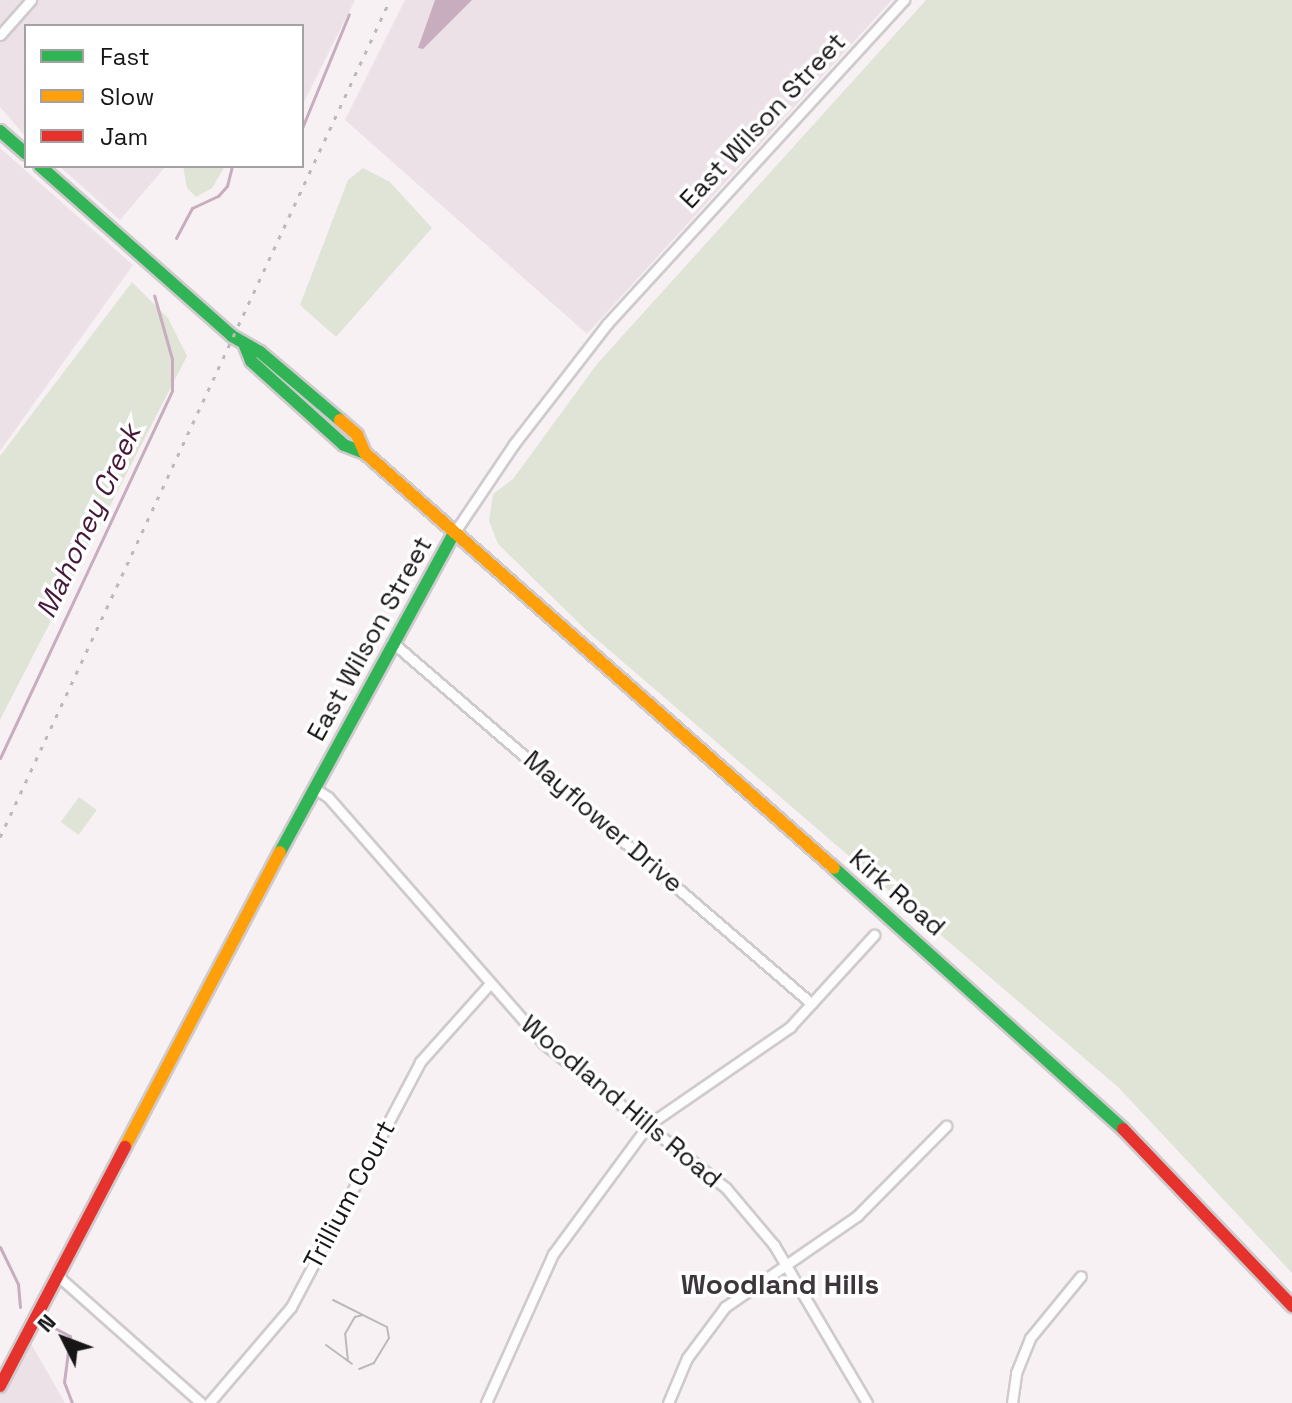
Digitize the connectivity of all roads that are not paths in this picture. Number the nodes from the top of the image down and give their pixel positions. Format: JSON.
{"nodes":[{"id":1,"x":31,"y":0,"type":"edge"},
{"id":2,"x":904,"y":0,"type":"edge"},
{"id":3,"x":0,"y":35,"type":"edge"},
{"id":4,"x":0,"y":131,"type":"edge"},
{"id":5,"x":24,"y":152,"type":"edge"},
{"id":6,"x":42,"y":168,"type":"edge"},
{"id":7,"x":454,"y":533,"type":"junction"},
{"id":8,"x":392,"y":642,"type":"junction"},
{"id":9,"x":314,"y":788,"type":"junction"},
{"id":10,"x":874,"y":935,"type":"dead end"},
{"id":11,"x":488,"y":986,"type":"junction"},
{"id":12,"x":812,"y":1004,"type":"junction"},
{"id":13,"x":648,"y":1125,"type":"junction"},
{"id":14,"x":946,"y":1126,"type":"dead end"},
{"id":15,"x":786,"y":1265,"type":"junction"},
{"id":16,"x":58,"y":1276,"type":"junction"},
{"id":17,"x":1081,"y":1276,"type":"dead end"},
{"id":18,"x":1292,"y":1306,"type":"edge"},
{"id":19,"x":0,"y":1386,"type":"edge"},
{"id":20,"x":201,"y":1403,"type":"edge"},
{"id":21,"x":209,"y":1403,"type":"edge"},
{"id":22,"x":486,"y":1403,"type":"edge"},
{"id":23,"x":668,"y":1403,"type":"edge"},
{"id":24,"x":867,"y":1403,"type":"edge"},
{"id":25,"x":1012,"y":1403,"type":"edge"}],
"edges":[{"from":1,"to":3,"type":"street"},
{"from":2,"to":7,"type":"street","name":"East Wilson Street"},
{"from":4,"to":5,"type":"street"},
{"from":6,"to":7,"type":"street","name":"Kirk Road"},
{"from":7,"to":8,"type":"street","name":"East Wilson Street"},
{"from":7,"to":18,"type":"street","name":"Kirk Road"},
{"from":8,"to":9,"type":"street","name":"East Wilson Street"},
{"from":8,"to":12,"type":"street","name":"Mayflower Drive"},
{"from":9,"to":11,"type":"street","name":"Woodland Hills Road"},
{"from":9,"to":16,"type":"street","name":"East Wilson Street"},
{"from":10,"to":12,"type":"street"},
{"from":11,"to":13,"type":"street","name":"Woodland Hills Road"},
{"from":11,"to":21,"type":"street","name":"Trillium Court"},
{"from":12,"to":13,"type":"street"},
{"from":13,"to":15,"type":"street","name":"Woodland Hills Road"},
{"from":13,"to":22,"type":"street"},
{"from":14,"to":15,"type":"street"},
{"from":15,"to":23,"type":"street"},
{"from":15,"to":24,"type":"street","name":"Woodland Hills Road"},
{"from":16,"to":19,"type":"street","name":"East Wilson Street"},
{"from":16,"to":20,"type":"street"},
{"from":17,"to":25,"type":"street"}]}
